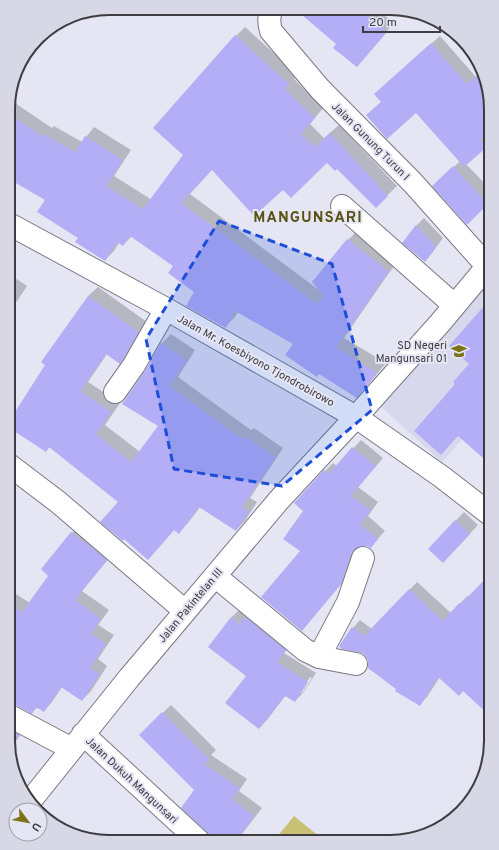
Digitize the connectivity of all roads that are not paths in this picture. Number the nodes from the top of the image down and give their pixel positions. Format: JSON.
{"nodes":[{"id":1,"x":270,"y":15,"type":"edge"},
{"id":2,"x":342,"y":206,"type":"dead end"},
{"id":3,"x":15,"y":227,"type":"edge"},
{"id":4,"x":484,"y":259,"type":"edge"},
{"id":5,"x":484,"y":270,"type":"edge"},
{"id":6,"x":454,"y":305,"type":"junction"},
{"id":7,"x":166,"y":309,"type":"junction"},
{"id":8,"x":115,"y":392,"type":"dead end"},
{"id":9,"x":356,"y":417,"type":"junction"},
{"id":10,"x":15,"y":469,"type":"edge"},
{"id":11,"x":484,"y":510,"type":"edge"},
{"id":12,"x":363,"y":558,"type":"dead end"},
{"id":13,"x":215,"y":576,"type":"junction"},
{"id":14,"x":185,"y":611,"type":"junction"},
{"id":15,"x":319,"y":657,"type":"junction"},
{"id":16,"x":356,"y":664,"type":"dead end"},
{"id":17,"x":15,"y":718,"type":"edge"},
{"id":18,"x":78,"y":742,"type":"junction"},
{"id":19,"x":33,"y":797,"type":"edge"},
{"id":20,"x":192,"y":835,"type":"edge"}],
"edges":[{"from":1,"to":4,"type":"street","name":"Jalan Gunung Turun I"},
{"from":2,"to":6,"type":"street"},
{"from":3,"to":7,"type":"street","name":"Jalan Mr. Koesbiyono Tjondrobirowo"},
{"from":5,"to":6,"type":"street","name":"Jalan Pakintelan III"},
{"from":6,"to":9,"type":"street","name":"Jalan Pakintelan III"},
{"from":7,"to":8,"type":"street"},
{"from":7,"to":9,"type":"street","name":"Jalan Mr. Koesbiyono Tjondrobirowo"},
{"from":9,"to":11,"type":"street","name":"Jalan Mr. Koesbiyono Tjondrobirowo"},
{"from":9,"to":13,"type":"street","name":"Jalan Pakintelan III"},
{"from":10,"to":14,"type":"street"},
{"from":12,"to":15,"type":"street"},
{"from":13,"to":14,"type":"street","name":"Jalan Pakintelan III"},
{"from":13,"to":15,"type":"street"},
{"from":14,"to":18,"type":"street","name":"Jalan Pakintelan III"},
{"from":15,"to":16,"type":"street"},
{"from":17,"to":18,"type":"street","name":"Jalan Dukuh Mangunsari"},
{"from":18,"to":19,"type":"street","name":"Jalan Pakintelan III"},
{"from":18,"to":20,"type":"street","name":"Jalan Dukuh Mangunsari"}]}
